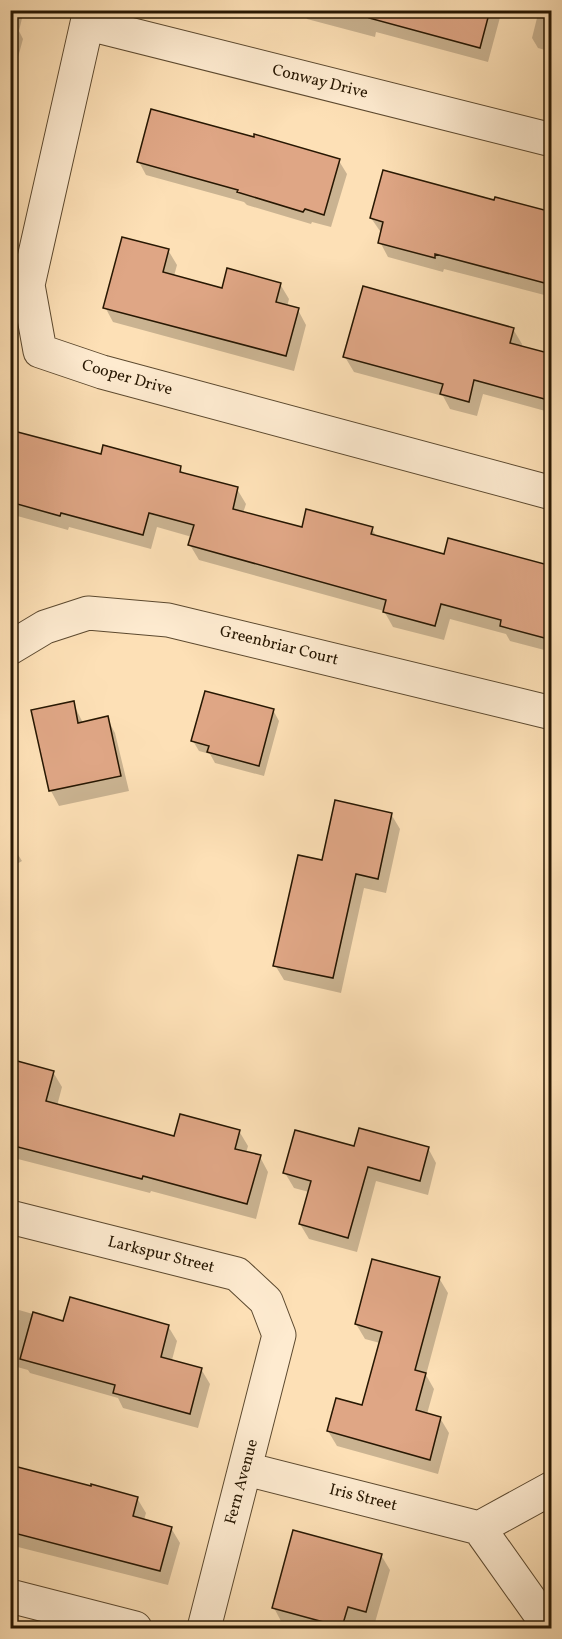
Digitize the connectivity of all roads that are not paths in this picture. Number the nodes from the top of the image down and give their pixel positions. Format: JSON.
{"nodes":[{"id":1,"x":89,"y":17,"type":"edge"},
{"id":2,"x":552,"y":140,"type":"edge"},
{"id":3,"x":552,"y":493,"type":"edge"},
{"id":4,"x":10,"y":648,"type":"edge"},
{"id":5,"x":552,"y":713,"type":"edge"},
{"id":6,"x":10,"y":1217,"type":"edge"},
{"id":7,"x":279,"y":1335,"type":"joint"},
{"id":8,"x":246,"y":1469,"type":"junction"},
{"id":9,"x":552,"y":1488,"type":"edge"},
{"id":10,"x":479,"y":1528,"type":"junction"},
{"id":11,"x":10,"y":1596,"type":"edge"},
{"id":12,"x":552,"y":1622,"type":"edge"},
{"id":13,"x":135,"y":1629,"type":"edge"},
{"id":14,"x":204,"y":1629,"type":"edge"},
{"id":15,"x":550,"y":1629,"type":"edge"}],
"edges":[{"from":1,"to":2,"type":"street","name":"Conway Drive"},
{"from":1,"to":3,"type":"street","name":"Cooper Drive"},
{"from":4,"to":5,"type":"street","name":"Greenbriar Court"},
{"from":6,"to":7,"type":"street","name":"Larkspur Street"},
{"from":7,"to":8,"type":"street","name":"Fern Avenue"},
{"from":8,"to":10,"type":"street","name":"Iris Street"},
{"from":8,"to":14,"type":"street","name":"Fern Avenue"},
{"from":9,"to":10,"type":"street"},
{"from":10,"to":15,"type":"street"},
{"from":11,"to":13,"type":"street"},
{"from":12,"to":15,"type":"street"}]}
